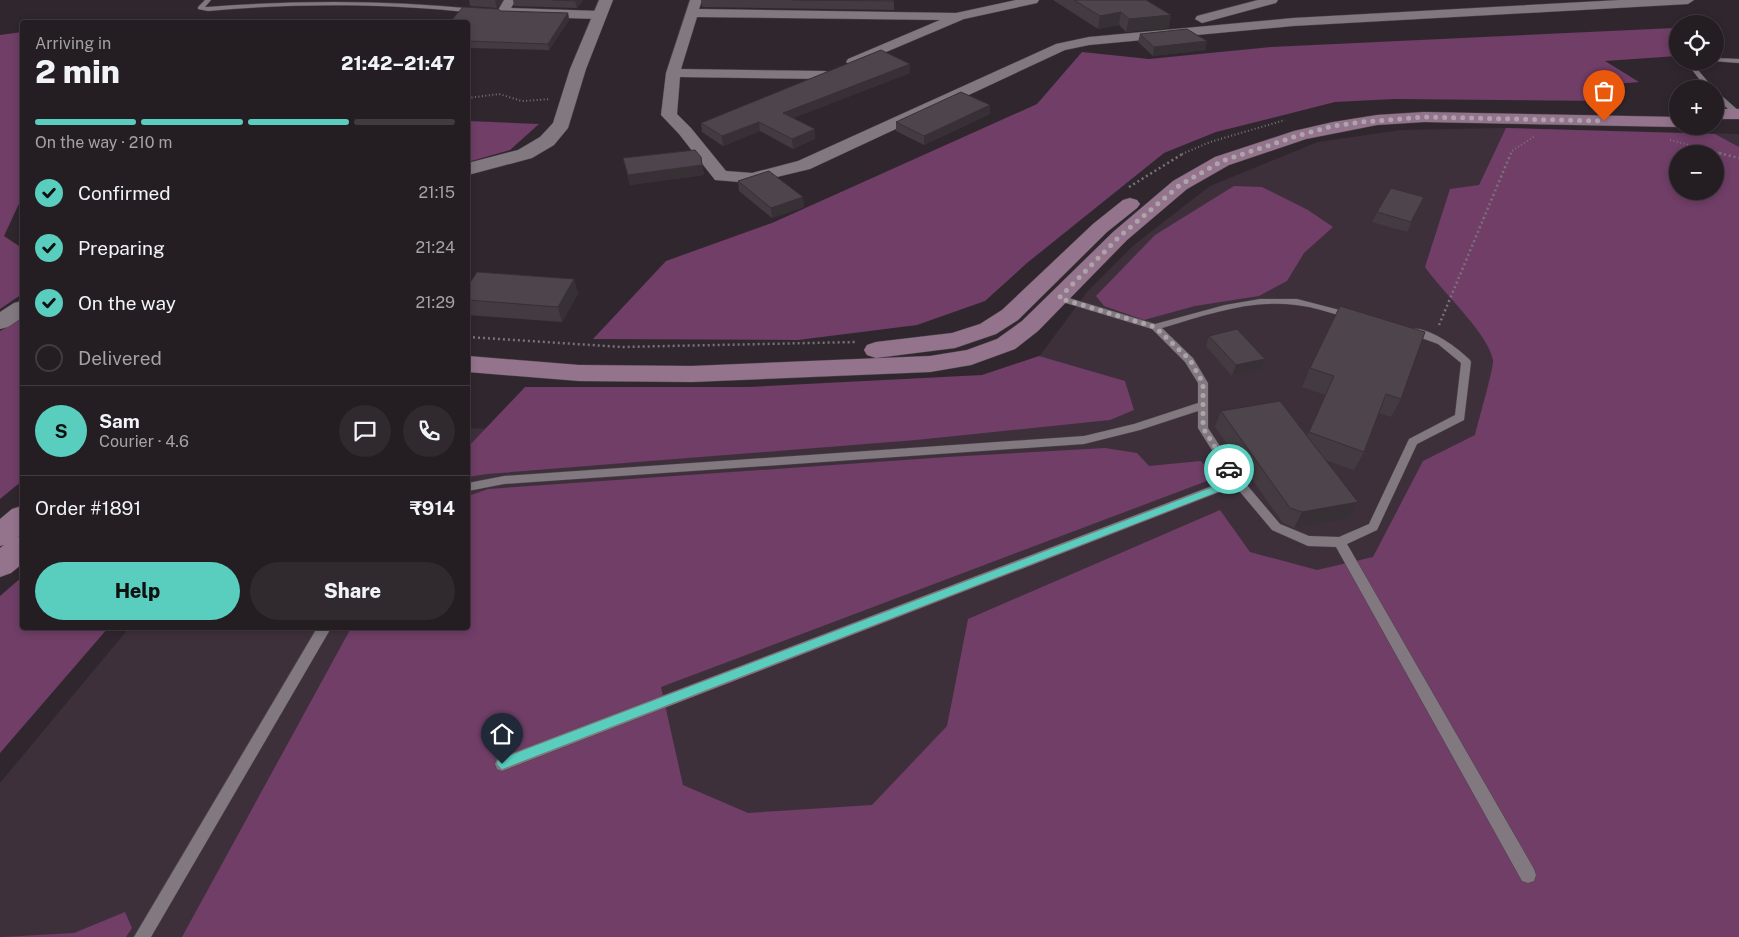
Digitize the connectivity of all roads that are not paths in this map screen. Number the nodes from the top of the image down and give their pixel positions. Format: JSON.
{"nodes":[{"id":1,"x":208,"y":0,"type":"edge"},
{"id":2,"x":510,"y":0,"type":"edge"},
{"id":3,"x":1033,"y":0,"type":"edge"},
{"id":4,"x":1272,"y":0,"type":"edge"},
{"id":5,"x":1688,"y":0,"type":"edge"},
{"id":6,"x":693,"y":7,"type":"edge"},
{"id":7,"x":602,"y":8,"type":"edge"},
{"id":8,"x":488,"y":12,"type":"edge"},
{"id":9,"x":960,"y":16,"type":"junction"},
{"id":10,"x":1142,"y":35,"type":"junction"},
{"id":11,"x":1724,"y":60,"type":"edge"},
{"id":12,"x":1739,"y":61,"type":"edge"},
{"id":13,"x":1695,"y":70,"type":"edge"},
{"id":14,"x":833,"y":71,"type":"junction"},
{"id":15,"x":673,"y":73,"type":"junction"},
{"id":16,"x":1703,"y":80,"type":"edge"},
{"id":17,"x":789,"y":89,"type":"edge"},
{"id":18,"x":1724,"y":101,"type":"edge"},
{"id":19,"x":1669,"y":113,"type":"edge"},
{"id":20,"x":1724,"y":115,"type":"edge"},
{"id":21,"x":1739,"y":117,"type":"edge"},
{"id":22,"x":1724,"y":120,"type":"edge"},
{"id":23,"x":702,"y":124,"type":"edge"},
{"id":24,"x":1669,"y":130,"type":"edge"},
{"id":25,"x":684,"y":131,"type":"junction"},
{"id":26,"x":470,"y":168,"type":"edge"},
{"id":27,"x":1059,"y":298,"type":"junction"},
{"id":28,"x":20,"y":309,"type":"edge"},
{"id":29,"x":1361,"y":318,"type":"edge"},
{"id":30,"x":0,"y":322,"type":"edge"},
{"id":31,"x":1155,"y":327,"type":"junction"},
{"id":32,"x":1397,"y":328,"type":"edge"},
{"id":33,"x":470,"y":347,"type":"edge"},
{"id":34,"x":470,"y":364,"type":"edge"},
{"id":35,"x":1204,"y":405,"type":"junction"},
{"id":36,"x":1237,"y":481,"type":"junction"},
{"id":37,"x":470,"y":487,"type":"edge"},
{"id":38,"x":20,"y":519,"type":"edge"},
{"id":39,"x":0,"y":535,"type":"edge"},
{"id":40,"x":1340,"y":542,"type":"junction"},
{"id":41,"x":20,"y":549,"type":"edge"},
{"id":42,"x":0,"y":565,"type":"edge"},
{"id":43,"x":323,"y":630,"type":"edge"},
{"id":44,"x":502,"y":764,"type":"dead end"},
{"id":45,"x":1528,"y":875,"type":"dead end"},
{"id":46,"x":142,"y":937,"type":"edge"}],
"edges":[{"from":1,"to":8,"type":"lane"},
{"from":2,"to":7,"type":"street"},
{"from":3,"to":9,"type":"street"},
{"from":4,"to":10,"type":"street"},
{"from":5,"to":10,"type":"street"},
{"from":6,"to":9,"type":"street"},
{"from":6,"to":15,"type":"street"},
{"from":7,"to":26,"type":"street"},
{"from":9,"to":14,"type":"street"},
{"from":10,"to":25,"type":"street"},
{"from":11,"to":12,"type":"lane"},
{"from":13,"to":16,"type":"lane"},
{"from":14,"to":15,"type":"street"},
{"from":14,"to":17,"type":"street"},
{"from":15,"to":25,"type":"street"},
{"from":18,"to":21,"type":"lane"},
{"from":19,"to":33,"type":"main road"},
{"from":20,"to":21,"type":"main road"},
{"from":21,"to":22,"type":"main road"},
{"from":23,"to":25,"type":"street"},
{"from":24,"to":27,"type":"main road"},
{"from":27,"to":31,"type":"lane"},
{"from":27,"to":34,"type":"main road"},
{"from":28,"to":30,"type":"street"},
{"from":29,"to":31,"type":"lane"},
{"from":31,"to":35,"type":"lane"},
{"from":32,"to":40,"type":"lane"},
{"from":35,"to":36,"type":"lane"},
{"from":35,"to":37,"type":"lane"},
{"from":36,"to":40,"type":"lane"},
{"from":36,"to":44,"type":"lane"},
{"from":38,"to":39,"type":"main road"},
{"from":40,"to":45,"type":"lane"},
{"from":41,"to":42,"type":"main road"},
{"from":43,"to":46,"type":"lane"}]}
